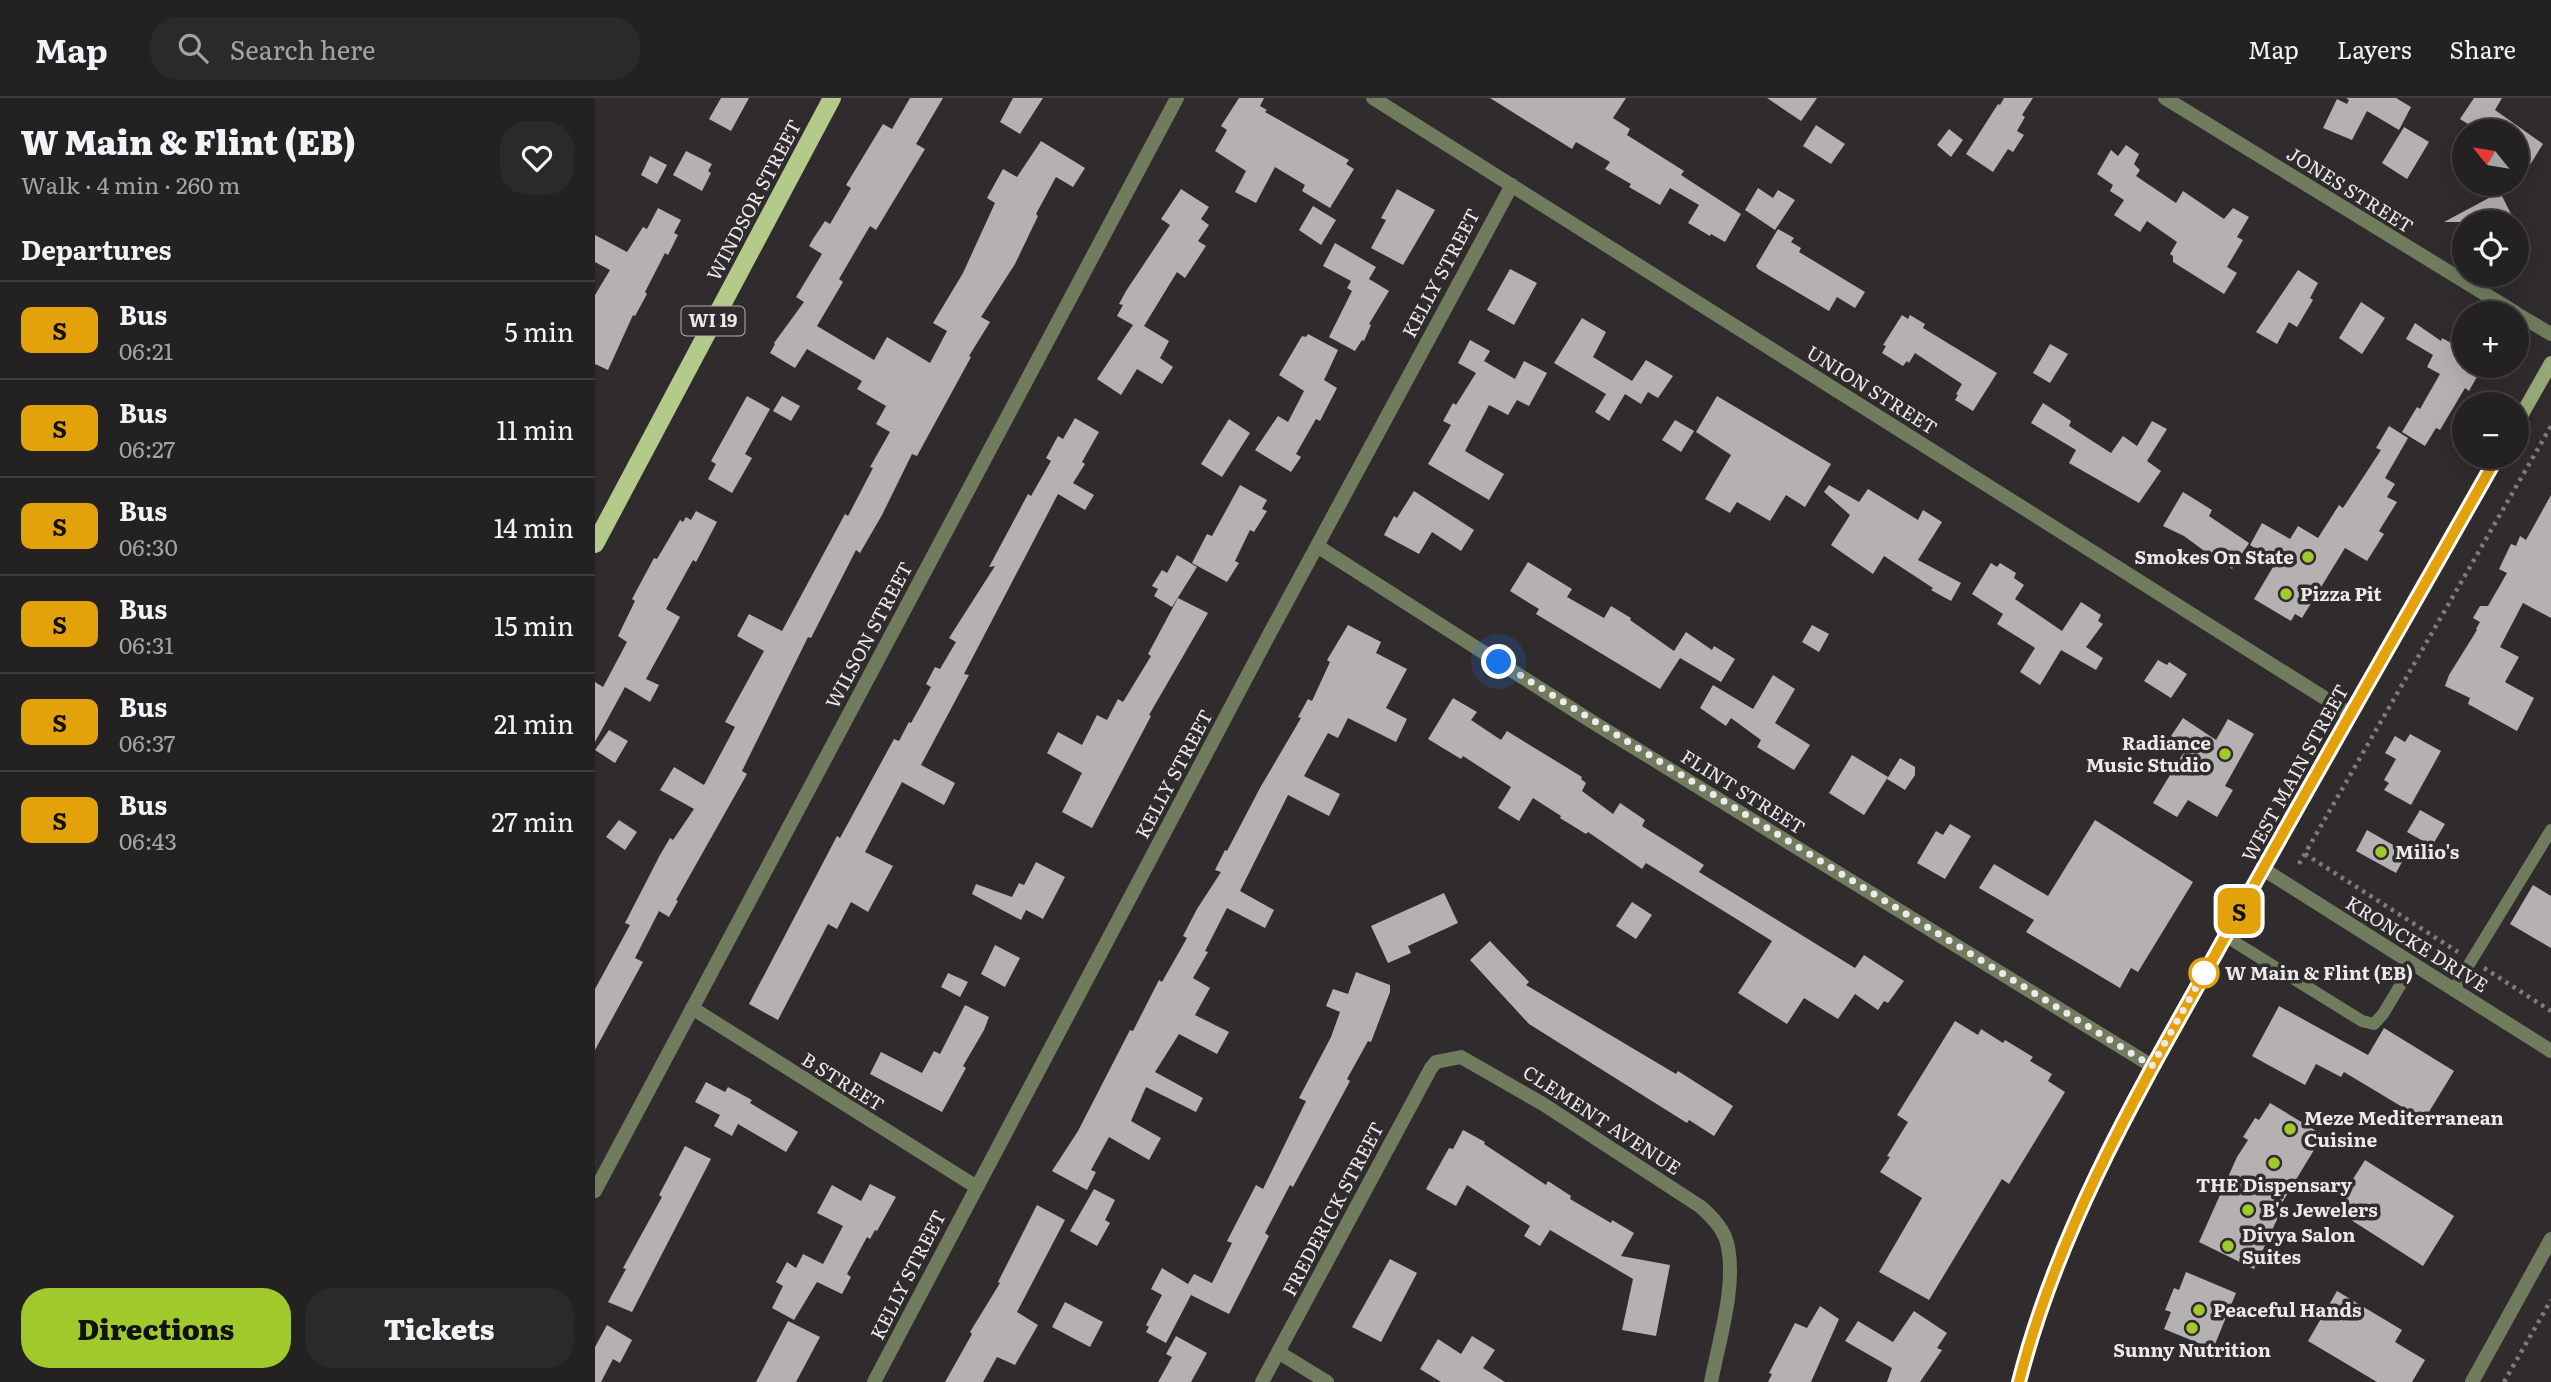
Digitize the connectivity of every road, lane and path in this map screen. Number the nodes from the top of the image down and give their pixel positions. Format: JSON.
{"nodes":[{"id":1,"x":832,"y":98,"type":"edge"},
{"id":2,"x":1177,"y":98,"type":"edge"},
{"id":3,"x":1373,"y":98,"type":"edge"},
{"id":4,"x":2165,"y":98,"type":"edge"},
{"id":5,"x":1512,"y":185,"type":"junction"},
{"id":6,"x":2495,"y":301,"type":"edge"},
{"id":7,"x":2529,"y":321,"type":"edge"},
{"id":8,"x":2551,"y":334,"type":"edge"},
{"id":9,"x":2551,"y":363,"type":"edge"},
{"id":10,"x":2529,"y":402,"type":"edge"},
{"id":11,"x":2551,"y":426,"type":"edge"},
{"id":12,"x":2490,"y":469,"type":"edge"},
{"id":13,"x":595,"y":544,"type":"edge"},
{"id":14,"x":1317,"y":546,"type":"junction"},
{"id":15,"x":2350,"y":714,"type":"junction"},
{"id":16,"x":2551,"y":830,"type":"edge"},
{"id":17,"x":2305,"y":855,"type":"junction"},
{"id":18,"x":2299,"y":864,"type":"dead end"},
{"id":19,"x":2263,"y":869,"type":"junction"},
{"id":20,"x":2225,"y":936,"type":"junction"},
{"id":21,"x":2471,"y":960,"type":"junction"},
{"id":22,"x":2413,"y":964,"type":"junction"},
{"id":23,"x":2454,"y":989,"type":"junction"},
{"id":24,"x":692,"y":1008,"type":"junction"},
{"id":25,"x":2551,"y":1011,"type":"edge"},
{"id":26,"x":2551,"y":1051,"type":"edge"},
{"id":27,"x":1443,"y":1060,"type":"joint"},
{"id":28,"x":2152,"y":1066,"type":"junction"},
{"id":29,"x":975,"y":1186,"type":"junction"},
{"id":30,"x":595,"y":1191,"type":"edge"},
{"id":31,"x":2551,"y":1239,"type":"edge"},
{"id":32,"x":2551,"y":1300,"type":"edge"},
{"id":33,"x":1278,"y":1352,"type":"junction"},
{"id":34,"x":874,"y":1382,"type":"edge"},
{"id":35,"x":1262,"y":1382,"type":"edge"},
{"id":36,"x":1327,"y":1382,"type":"edge"},
{"id":37,"x":1711,"y":1382,"type":"edge"},
{"id":38,"x":2019,"y":1382,"type":"edge"},
{"id":39,"x":2472,"y":1382,"type":"edge"},
{"id":40,"x":2504,"y":1382,"type":"edge"}],
"edges":[{"from":1,"to":13,"type":"main road","name":"WINDSOR STREET","number":"WI 19"},
{"from":2,"to":24,"type":"street","name":"WILSON STREET"},
{"from":3,"to":5,"type":"street","name":"UNION STREET"},
{"from":4,"to":6,"type":"street","name":"JONES STREET"},
{"from":5,"to":14,"type":"street","name":"KELLY STREET"},
{"from":5,"to":15,"type":"street","name":"UNION STREET"},
{"from":7,"to":8,"type":"street","name":"JONES STREET"},
{"from":9,"to":10,"type":"main road"},
{"from":11,"to":17,"type":"path"},
{"from":12,"to":15,"type":"main road","name":"WEST MAIN STREET"},
{"from":14,"to":28,"type":"street","name":"FLINT STREET"},
{"from":14,"to":29,"type":"street","name":"KELLY STREET"},
{"from":15,"to":19,"type":"main road","name":"WEST MAIN STREET"},
{"from":16,"to":21,"type":"lane"},
{"from":17,"to":18,"type":"path"},
{"from":17,"to":21,"type":"path"},
{"from":19,"to":20,"type":"main road","name":"WEST MAIN STREET"},
{"from":19,"to":22,"type":"street","name":"KRONCKE DRIVE"},
{"from":20,"to":22,"type":"lane"},
{"from":20,"to":28,"type":"main road","name":"WEST MAIN STREET"},
{"from":21,"to":23,"type":"lane"},
{"from":21,"to":25,"type":"path"},
{"from":22,"to":23,"type":"street","name":"KRONCKE DRIVE"},
{"from":23,"to":26,"type":"street","name":"KRONCKE DRIVE"},
{"from":24,"to":29,"type":"street","name":"B STREET"},
{"from":24,"to":30,"type":"street","name":"WILSON STREET"},
{"from":27,"to":33,"type":"street","name":"FREDERICK STREET"},
{"from":27,"to":37,"type":"street","name":"CLEMENT AVENUE"},
{"from":28,"to":38,"type":"main road","name":"WEST MAIN STREET"},
{"from":29,"to":34,"type":"street","name":"KELLY STREET"},
{"from":31,"to":39,"type":"street"},
{"from":32,"to":40,"type":"path"},
{"from":33,"to":35,"type":"street","name":"FREDERICK STREET"},
{"from":33,"to":36,"type":"street"}]}
